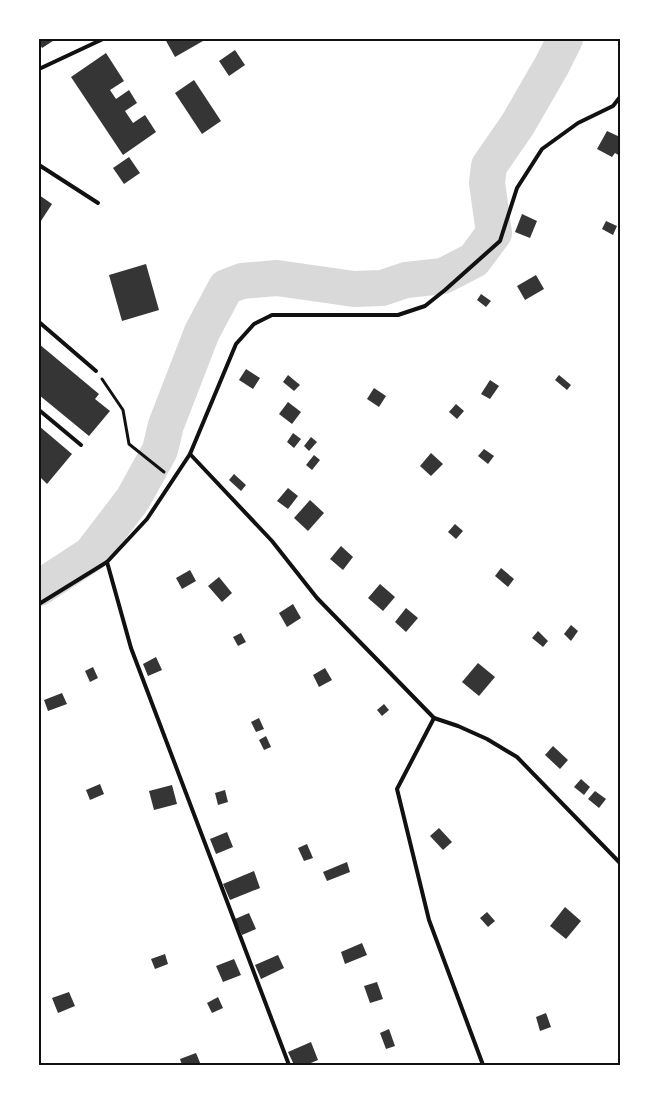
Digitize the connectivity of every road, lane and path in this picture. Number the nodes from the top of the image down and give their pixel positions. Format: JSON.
{"nodes":[{"id":1,"x":103,"y":39,"type":"edge"},
{"id":2,"x":39,"y":69,"type":"edge"},
{"id":3,"x":620,"y":97,"type":"edge"},
{"id":4,"x":39,"y":165,"type":"edge"},
{"id":5,"x":98,"y":203,"type":"dead end"},
{"id":6,"x":39,"y":322,"type":"edge"},
{"id":7,"x":96,"y":371,"type":"joint"},
{"id":8,"x":39,"y":410,"type":"edge"},
{"id":9,"x":81,"y":445,"type":"dead end"},
{"id":10,"x":190,"y":454,"type":"junction"},
{"id":11,"x":160,"y":468,"type":"dead end"},
{"id":12,"x":107,"y":562,"type":"junction"},
{"id":13,"x":39,"y":604,"type":"edge"},
{"id":14,"x":434,"y":718,"type":"junction"},
{"id":15,"x":620,"y":863,"type":"edge"},
{"id":16,"x":289,"y":1065,"type":"edge"},
{"id":17,"x":482,"y":1065,"type":"edge"}],
"edges":[{"from":1,"to":2,"type":"lane"},
{"from":3,"to":10,"type":"lane"},
{"from":4,"to":5,"type":"lane"},
{"from":6,"to":7,"type":"lane"},
{"from":7,"to":11,"type":"path"},
{"from":8,"to":9,"type":"lane"},
{"from":10,"to":12,"type":"lane"},
{"from":10,"to":14,"type":"lane"},
{"from":12,"to":13,"type":"lane"},
{"from":12,"to":16,"type":"lane"},
{"from":14,"to":15,"type":"lane"},
{"from":14,"to":17,"type":"lane"}]}
